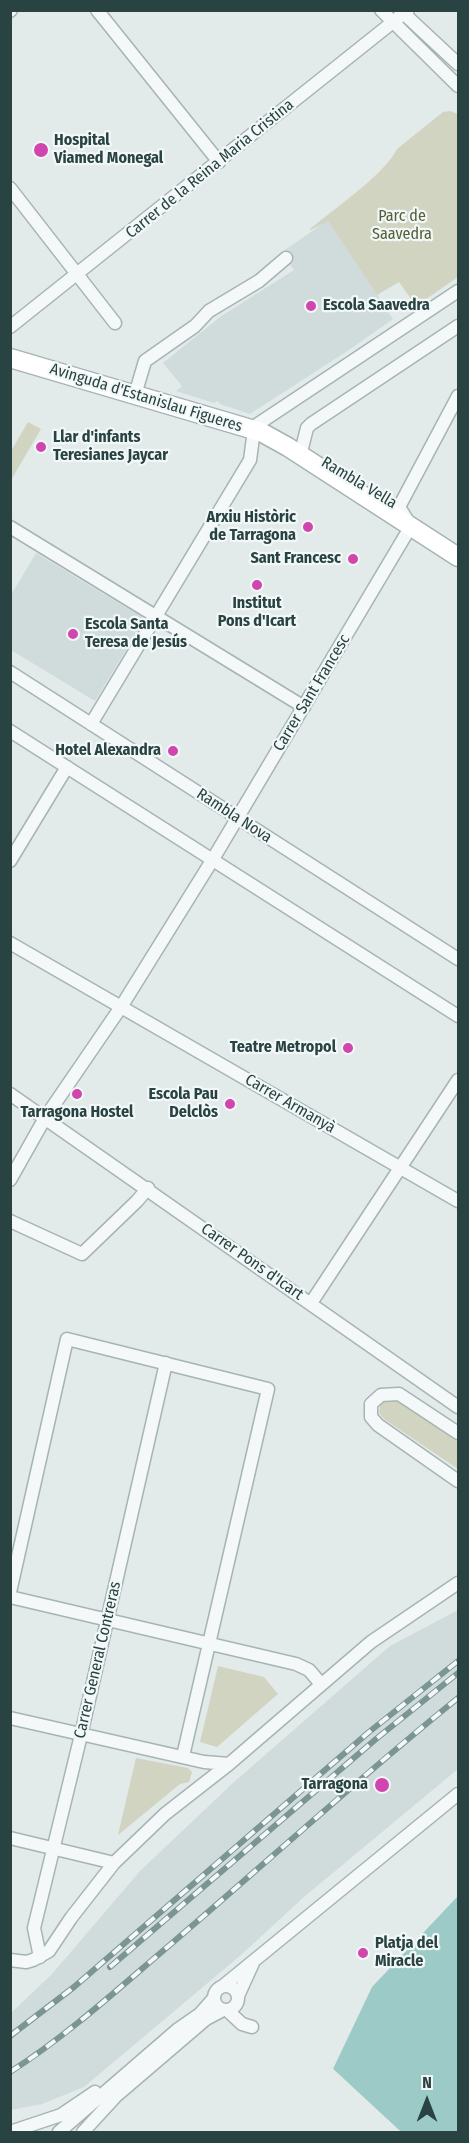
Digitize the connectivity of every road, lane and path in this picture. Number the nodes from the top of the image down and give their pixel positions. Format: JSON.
{"nodes":[{"id":1,"x":97,"y":10,"type":"edge"},
{"id":2,"x":381,"y":10,"type":"edge"},
{"id":3,"x":404,"y":12,"type":"edge"},
{"id":4,"x":394,"y":23,"type":"junction"},
{"id":5,"x":459,"y":64,"type":"edge"},
{"id":6,"x":459,"y":86,"type":"edge"},
{"id":7,"x":219,"y":162,"type":"junction"},
{"id":8,"x":10,"y":188,"type":"edge"},
{"id":9,"x":286,"y":258,"type":"dead end"},
{"id":10,"x":77,"y":274,"type":"junction"},
{"id":11,"x":459,"y":291,"type":"edge"},
{"id":12,"x":115,"y":323,"type":"dead end"},
{"id":13,"x":459,"y":326,"type":"edge"},
{"id":14,"x":10,"y":327,"type":"edge"},
{"id":15,"x":10,"y":352,"type":"edge"},
{"id":16,"x":10,"y":358,"type":"edge"},
{"id":17,"x":137,"y":388,"type":"junction"},
{"id":18,"x":459,"y":396,"type":"edge"},
{"id":19,"x":256,"y":427,"type":"junction"},
{"id":20,"x":280,"y":442,"type":"joint"},
{"id":21,"x":302,"y":448,"type":"junction"},
{"id":22,"x":399,"y":507,"type":"junction"},
{"id":23,"x":411,"y":526,"type":"junction"},
{"id":24,"x":10,"y":527,"type":"edge"},
{"id":25,"x":459,"y":546,"type":"edge"},
{"id":26,"x":459,"y":557,"type":"edge"},
{"id":27,"x":155,"y":617,"type":"junction"},
{"id":28,"x":10,"y":672,"type":"edge"},
{"id":29,"x":304,"y":707,"type":"junction"},
{"id":30,"x":91,"y":724,"type":"junction"},
{"id":31,"x":10,"y":731,"type":"edge"},
{"id":32,"x":67,"y":767,"type":"junction"},
{"id":33,"x":237,"y":818,"type":"junction"},
{"id":34,"x":213,"y":859,"type":"junction"},
{"id":35,"x":10,"y":861,"type":"edge"},
{"id":36,"x":10,"y":943,"type":"edge"},
{"id":37,"x":459,"y":959,"type":"edge"},
{"id":38,"x":121,"y":1006,"type":"junction"},
{"id":39,"x":459,"y":1016,"type":"edge"},
{"id":40,"x":459,"y":1080,"type":"edge"},
{"id":41,"x":10,"y":1094,"type":"edge"},
{"id":42,"x":45,"y":1118,"type":"junction"},
{"id":43,"x":401,"y":1168,"type":"junction"},
{"id":44,"x":10,"y":1180,"type":"edge"},
{"id":45,"x":148,"y":1188,"type":"junction"},
{"id":46,"x":459,"y":1201,"type":"edge"},
{"id":47,"x":10,"y":1221,"type":"edge"},
{"id":48,"x":311,"y":1303,"type":"junction"},
{"id":49,"x":166,"y":1363,"type":"junction"},
{"id":50,"x":459,"y":1407,"type":"edge"},
{"id":51,"x":459,"y":1432,"type":"edge"},
{"id":52,"x":459,"y":1481,"type":"edge"},
{"id":53,"x":459,"y":1583,"type":"edge"},
{"id":54,"x":10,"y":1592,"type":"edge"},
{"id":55,"x":10,"y":1597,"type":"edge"},
{"id":56,"x":108,"y":1619,"type":"junction"},
{"id":57,"x":209,"y":1643,"type":"junction"},
{"id":58,"x":321,"y":1684,"type":"junction"},
{"id":59,"x":10,"y":1718,"type":"edge"},
{"id":60,"x":81,"y":1735,"type":"junction"},
{"id":61,"x":183,"y":1756,"type":"junction"},
{"id":62,"x":229,"y":1764,"type":"junction"},
{"id":63,"x":195,"y":1789,"type":"junction"},
{"id":64,"x":459,"y":1794,"type":"edge"},
{"id":65,"x":10,"y":1838,"type":"edge"},
{"id":66,"x":54,"y":1848,"type":"junction"},
{"id":67,"x":114,"y":1863,"type":"junction"},
{"id":68,"x":40,"y":1957,"type":"junction"},
{"id":69,"x":10,"y":1960,"type":"edge"},
{"id":70,"x":254,"y":1962,"type":"junction"},
{"id":71,"x":224,"y":1986,"type":"junction"},
{"id":72,"x":214,"y":1998,"type":"junction"},
{"id":73,"x":238,"y":1998,"type":"junction"},
{"id":74,"x":225,"y":2010,"type":"junction"},
{"id":75,"x":150,"y":2053,"type":"junction"},
{"id":76,"x":10,"y":2132,"type":"edge"},
{"id":77,"x":58,"y":2133,"type":"edge"},
{"id":78,"x":83,"y":2133,"type":"edge"}],
"edges":[{"from":1,"to":7,"type":"street"},
{"from":2,"to":4,"type":"street"},
{"from":3,"to":4,"type":"street","name":"Carrer de la Reina Maria Cristina"},
{"from":3,"to":5,"type":"street"},
{"from":4,"to":6,"type":"street"},
{"from":4,"to":7,"type":"street","name":"Carrer de la Reina Maria Cristina"},
{"from":7,"to":10,"type":"street","name":"Carrer de la Reina Maria Cristina"},
{"from":8,"to":10,"type":"street"},
{"from":9,"to":17,"type":"street"},
{"from":10,"to":12,"type":"street"},
{"from":10,"to":14,"type":"street","name":"Carrer de la Reina Maria Cristina"},
{"from":11,"to":19,"type":"street"},
{"from":13,"to":21,"type":"street"},
{"from":15,"to":17,"type":"main road","name":"Avinguda d'Estanislau Figueres"},
{"from":16,"to":19,"type":"main road","name":"Avinguda d'Estanislau Figueres"},
{"from":17,"to":19,"type":"main road","name":"Avinguda d'Estanislau Figueres"},
{"from":18,"to":22,"type":"street"},
{"from":19,"to":20,"type":"main road","name":"Avinguda d'Estanislau Figueres"},
{"from":19,"to":21,"type":"main road","name":"Rambla Vella"},
{"from":19,"to":23,"type":"main road"},
{"from":19,"to":27,"type":"street"},
{"from":20,"to":23,"type":"main road","name":"Rambla Vella"},
{"from":21,"to":22,"type":"main road","name":"Rambla Vella"},
{"from":22,"to":23,"type":"street"},
{"from":22,"to":25,"type":"main road","name":"Rambla Vella"},
{"from":23,"to":26,"type":"main road","name":"Rambla Vella"},
{"from":23,"to":29,"type":"street","name":"Carrer Sant Francesc"},
{"from":24,"to":27,"type":"street"},
{"from":27,"to":29,"type":"street"},
{"from":27,"to":30,"type":"street"},
{"from":28,"to":30,"type":"street","name":"Rambla Nova"},
{"from":29,"to":33,"type":"street","name":"Carrer Sant Francesc"},
{"from":30,"to":33,"type":"street","name":"Rambla Nova"},
{"from":31,"to":32,"type":"street"},
{"from":32,"to":34,"type":"street"},
{"from":32,"to":35,"type":"street"},
{"from":33,"to":34,"type":"street","name":"Carrer Sant Francesc"},
{"from":33,"to":37,"type":"street","name":"Rambla Nova"},
{"from":34,"to":38,"type":"street","name":"Carrer Sant Francesc"},
{"from":34,"to":39,"type":"street"},
{"from":36,"to":38,"type":"street","name":"Carrer Armanyà"},
{"from":38,"to":42,"type":"street","name":"Carrer Sant Francesc"},
{"from":38,"to":43,"type":"street","name":"Carrer Armanyà"},
{"from":40,"to":43,"type":"street"},
{"from":41,"to":42,"type":"street","name":"Carrer Pons d'Icart"},
{"from":42,"to":44,"type":"street","name":"Carrer Sant Francesc"},
{"from":42,"to":45,"type":"street","name":"Carrer Pons d'Icart"},
{"from":43,"to":46,"type":"street","name":"Carrer Armanyà"},
{"from":43,"to":48,"type":"street"},
{"from":45,"to":47,"type":"street"},
{"from":45,"to":48,"type":"street","name":"Carrer Pons d'Icart"},
{"from":48,"to":50,"type":"street","name":"Carrer Pons d'Icart"},
{"from":49,"to":54,"type":"street"},
{"from":49,"to":56,"type":"street","name":"Carrer General Contreras"},
{"from":49,"to":57,"type":"street"},
{"from":51,"to":52,"type":"street"},
{"from":53,"to":58,"type":"street"},
{"from":55,"to":56,"type":"street"},
{"from":56,"to":57,"type":"street"},
{"from":56,"to":60,"type":"street","name":"Carrer General Contreras"},
{"from":57,"to":58,"type":"street"},
{"from":57,"to":61,"type":"street"},
{"from":58,"to":62,"type":"street"},
{"from":59,"to":60,"type":"street"},
{"from":60,"to":61,"type":"street"},
{"from":60,"to":66,"type":"street","name":"Carrer General Contreras"},
{"from":61,"to":62,"type":"street"},
{"from":61,"to":63,"type":"street"},
{"from":62,"to":63,"type":"street"},
{"from":63,"to":67,"type":"street"},
{"from":64,"to":70,"type":"street"},
{"from":65,"to":66,"type":"street"},
{"from":66,"to":67,"type":"street"},
{"from":66,"to":68,"type":"street","name":"Carrer General Contreras"},
{"from":67,"to":68,"type":"street"},
{"from":68,"to":69,"type":"street"},
{"from":70,"to":71,"type":"street"},
{"from":70,"to":73,"type":"street"},
{"from":71,"to":72,"type":"street"},
{"from":71,"to":73,"type":"street"},
{"from":72,"to":74,"type":"street"},
{"from":72,"to":75,"type":"street"},
{"from":73,"to":74,"type":"street"},
{"from":73,"to":74,"type":"street"},
{"from":74,"to":78,"type":"street"},
{"from":75,"to":76,"type":"street"},
{"from":75,"to":77,"type":"street"}]}
